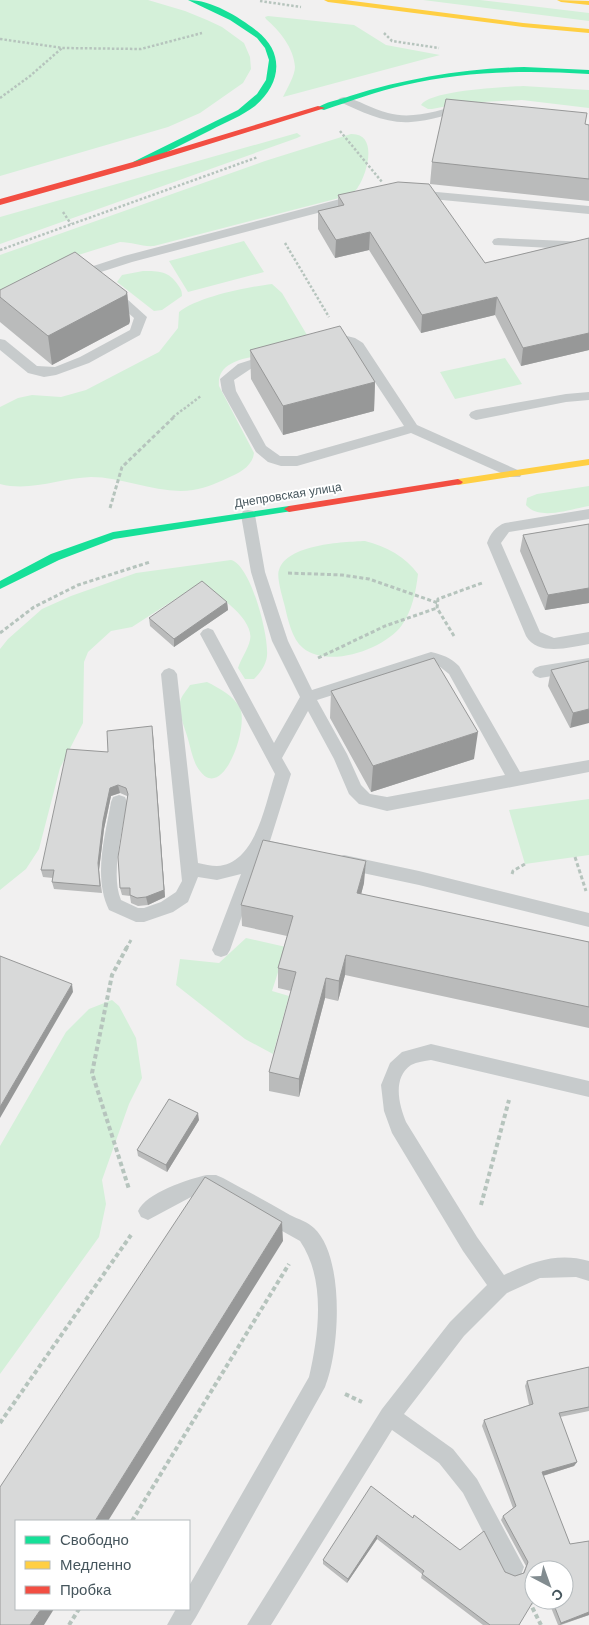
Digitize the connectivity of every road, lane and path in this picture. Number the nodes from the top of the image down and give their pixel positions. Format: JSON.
{"nodes":[{"id":1,"x":192,"y":0,"type":"edge"},
{"id":2,"x":328,"y":0,"type":"edge"},
{"id":3,"x":561,"y":0,"type":"edge"},
{"id":4,"x":589,"y":3,"type":"edge"},
{"id":5,"x":209,"y":30,"type":"dead end"},
{"id":6,"x":589,"y":31,"type":"edge"},
{"id":7,"x":0,"y":39,"type":"edge"},
{"id":8,"x":392,"y":41,"type":"dead end"},
{"id":9,"x":62,"y":48,"type":"junction"},
{"id":10,"x":432,"y":48,"type":"dead end"},
{"id":11,"x":589,"y":72,"type":"edge"},
{"id":12,"x":0,"y":98,"type":"edge"},
{"id":13,"x":344,"y":100,"type":"junction"},
{"id":14,"x":473,"y":107,"type":"edge"},
{"id":15,"x":384,"y":116,"type":"junction"},
{"id":16,"x":259,"y":157,"type":"dead end"},
{"id":17,"x":136,"y":164,"type":"junction"},
{"id":18,"x":390,"y":193,"type":"joint"},
{"id":19,"x":371,"y":196,"type":"edge"},
{"id":20,"x":0,"y":202,"type":"edge"},
{"id":21,"x":589,"y":210,"type":"edge"},
{"id":22,"x":498,"y":242,"type":"dead end"},
{"id":23,"x":285,"y":243,"type":"dead end"},
{"id":24,"x":589,"y":246,"type":"edge"},
{"id":25,"x":0,"y":250,"type":"edge"},
{"id":26,"x":86,"y":272,"type":"junction"},
{"id":27,"x":62,"y":281,"type":"edge"},
{"id":28,"x":323,"y":308,"type":"dead end"},
{"id":29,"x":0,"y":343,"type":"edge"},
{"id":30,"x":315,"y":345,"type":"edge"},
{"id":31,"x":288,"y":352,"type":"edge"},
{"id":32,"x":227,"y":379,"type":"junction"},
{"id":33,"x":589,"y":396,"type":"edge"},
{"id":34,"x":476,"y":415,"type":"dead end"},
{"id":35,"x":412,"y":428,"type":"junction"},
{"id":36,"x":589,"y":462,"type":"edge"},
{"id":37,"x":515,"y":474,"type":"junction"},
{"id":38,"x":589,"y":514,"type":"edge"},
{"id":39,"x":248,"y":515,"type":"junction"},
{"id":40,"x":107,"y":517,"type":"dead end"},
{"id":41,"x":159,"y":560,"type":"dead end"},
{"id":42,"x":258,"y":572,"type":"junction"},
{"id":43,"x":0,"y":585,"type":"edge"},
{"id":44,"x":438,"y":603,"type":"dead end"},
{"id":45,"x":437,"y":608,"type":"dead end"},
{"id":46,"x":0,"y":633,"type":"edge"},
{"id":47,"x":208,"y":634,"type":"dead end"},
{"id":48,"x":589,"y":638,"type":"edge"},
{"id":49,"x":589,"y":664,"type":"edge"},
{"id":50,"x":293,"y":670,"type":"junction"},
{"id":51,"x":540,"y":672,"type":"dead end"},
{"id":52,"x":169,"y":674,"type":"dead end"},
{"id":53,"x":308,"y":697,"type":"junction"},
{"id":54,"x":274,"y":758,"type":"junction"},
{"id":55,"x":589,"y":766,"type":"edge"},
{"id":56,"x":516,"y":779,"type":"junction"},
{"id":57,"x":119,"y":802,"type":"dead end"},
{"id":58,"x":260,"y":846,"type":"junction"},
{"id":59,"x":298,"y":853,"type":"edge"},
{"id":60,"x":575,"y":857,"type":"dead end"},
{"id":61,"x":326,"y":859,"type":"edge"},
{"id":62,"x":525,"y":864,"type":"dead end"},
{"id":63,"x":190,"y":869,"type":"junction"},
{"id":64,"x":513,"y":870,"type":"dead end"},
{"id":65,"x":589,"y":898,"type":"edge"},
{"id":66,"x":144,"y":915,"type":"junction"},
{"id":67,"x":589,"y":920,"type":"edge"},
{"id":68,"x":221,"y":950,"type":"dead end"},
{"id":69,"x":589,"y":1088,"type":"edge"},
{"id":70,"x":507,"y":1109,"type":"dead end"},
{"id":71,"x":130,"y":1195,"type":"dead end"},
{"id":72,"x":148,"y":1211,"type":"joint"},
{"id":73,"x":307,"y":1234,"type":"junction"},
{"id":74,"x":470,"y":1244,"type":"junction"},
{"id":75,"x":589,"y":1271,"type":"edge"},
{"id":76,"x":500,"y":1286,"type":"junction"},
{"id":77,"x":318,"y":1380,"type":"junction"},
{"id":78,"x":389,"y":1416,"type":"junction"},
{"id":79,"x":0,"y":1423,"type":"edge"},
{"id":80,"x":133,"y":1520,"type":"edge"},
{"id":81,"x":513,"y":1567,"type":"dead end"},
{"id":82,"x":190,"y":1604,"type":"edge"},
{"id":83,"x":78,"y":1610,"type":"edge"},
{"id":84,"x":187,"y":1610,"type":"edge"},
{"id":85,"x":69,"y":1625,"type":"edge"},
{"id":86,"x":178,"y":1625,"type":"edge"},
{"id":87,"x":258,"y":1625,"type":"edge"}],
"edges":[{"from":1,"to":17,"type":"main road"},
{"from":2,"to":6,"type":"main road"},
{"from":3,"to":4,"type":"main road"},
{"from":5,"to":9,"type":"path"},
{"from":7,"to":9,"type":"path"},
{"from":8,"to":10,"type":"path"},
{"from":9,"to":12,"type":"path"},
{"from":11,"to":13,"type":"main road"},
{"from":13,"to":15,"type":"lane"},
{"from":13,"to":17,"type":"main road"},
{"from":14,"to":15,"type":"lane"},
{"from":15,"to":18,"type":"path"},
{"from":16,"to":25,"type":"path"},
{"from":17,"to":20,"type":"main road"},
{"from":18,"to":21,"type":"lane"},
{"from":19,"to":26,"type":"lane"},
{"from":22,"to":24,"type":"lane"},
{"from":23,"to":28,"type":"path"},
{"from":26,"to":27,"type":"lane"},
{"from":26,"to":29,"type":"lane"},
{"from":30,"to":35,"type":"lane"},
{"from":31,"to":32,"type":"lane"},
{"from":32,"to":35,"type":"lane"},
{"from":32,"to":40,"type":"path"},
{"from":33,"to":34,"type":"lane"},
{"from":35,"to":37,"type":"lane"},
{"from":36,"to":37,"type":"main road","name":"Днепровская улица"},
{"from":37,"to":39,"type":"main road","name":"Днепровская улица"},
{"from":38,"to":48,"type":"lane"},
{"from":39,"to":42,"type":"lane"},
{"from":39,"to":43,"type":"main road","name":"Днепровская улица"},
{"from":41,"to":46,"type":"path"},
{"from":42,"to":44,"type":"path"},
{"from":42,"to":50,"type":"lane"},
{"from":45,"to":50,"type":"path"},
{"from":47,"to":54,"type":"lane"},
{"from":49,"to":51,"type":"lane"},
{"from":50,"to":53,"type":"lane"},
{"from":52,"to":63,"type":"lane"},
{"from":53,"to":54,"type":"lane"},
{"from":53,"to":56,"type":"lane"},
{"from":53,"to":56,"type":"lane"},
{"from":54,"to":58,"type":"lane"},
{"from":55,"to":56,"type":"lane"},
{"from":57,"to":66,"type":"lane"},
{"from":58,"to":59,"type":"lane"},
{"from":58,"to":63,"type":"lane"},
{"from":58,"to":68,"type":"lane"},
{"from":60,"to":65,"type":"path"},
{"from":61,"to":67,"type":"lane"},
{"from":62,"to":64,"type":"path"},
{"from":63,"to":66,"type":"lane"},
{"from":66,"to":71,"type":"path"},
{"from":69,"to":74,"type":"lane"},
{"from":70,"to":74,"type":"path"},
{"from":72,"to":73,"type":"lane"},
{"from":72,"to":79,"type":"path"},
{"from":73,"to":77,"type":"lane"},
{"from":73,"to":80,"type":"path"},
{"from":74,"to":76,"type":"lane"},
{"from":75,"to":76,"type":"lane"},
{"from":76,"to":78,"type":"lane"},
{"from":77,"to":78,"type":"path"},
{"from":77,"to":82,"type":"lane"},
{"from":78,"to":81,"type":"lane"},
{"from":78,"to":87,"type":"lane"},
{"from":83,"to":85,"type":"path"},
{"from":84,"to":86,"type":"lane"}]}
